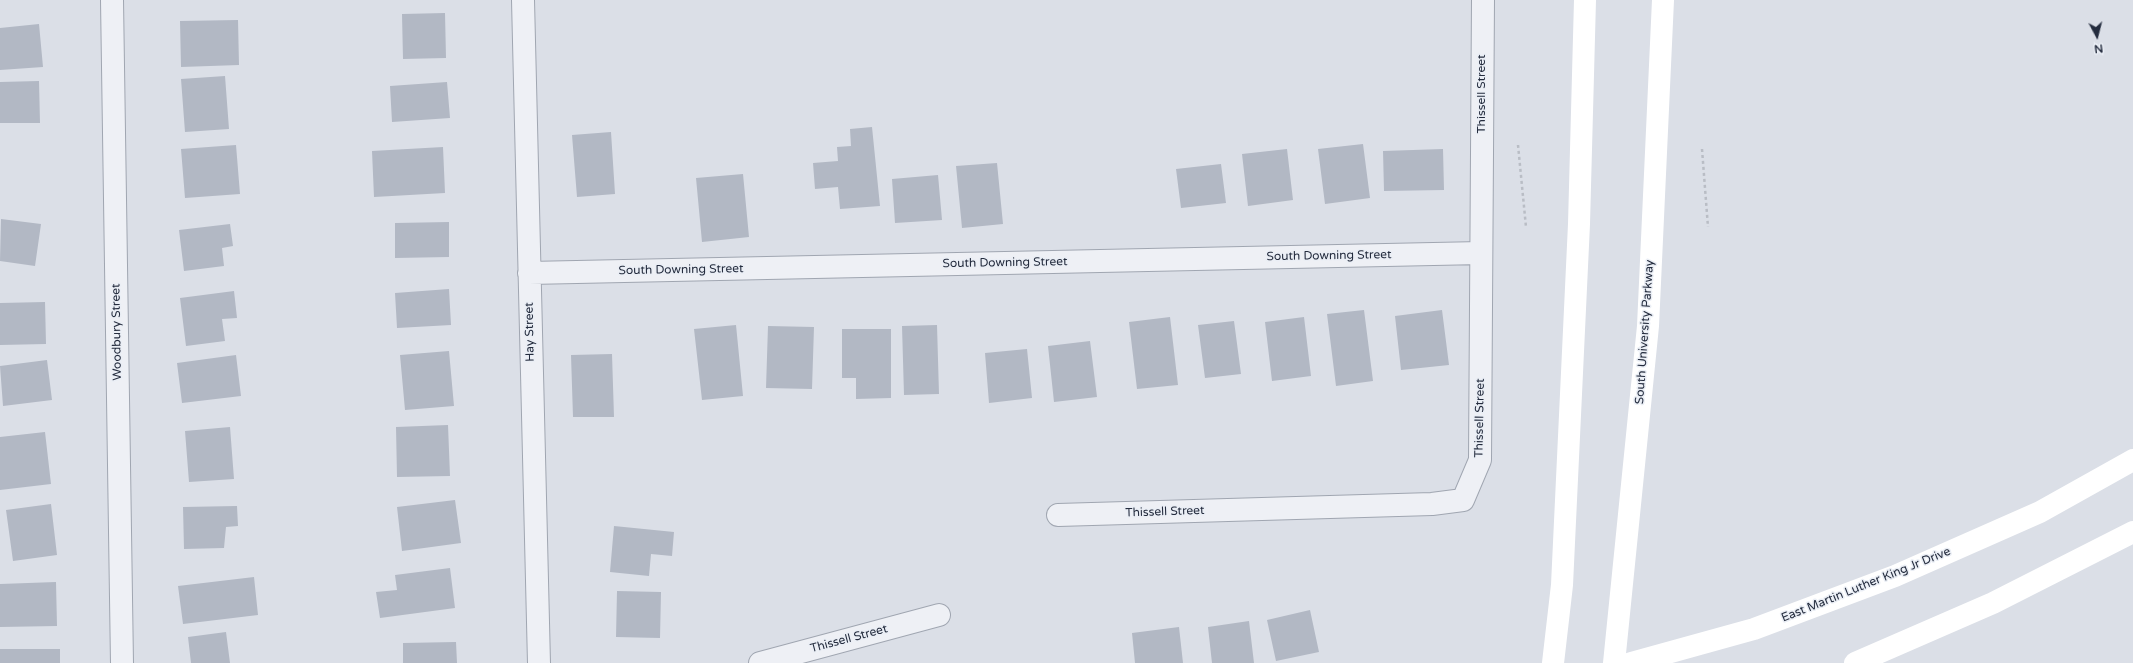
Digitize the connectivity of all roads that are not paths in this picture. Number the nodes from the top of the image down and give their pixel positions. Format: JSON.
{"nodes":[{"id":1,"x":112,"y":0,"type":"edge"},
{"id":2,"x":523,"y":0,"type":"edge"},
{"id":3,"x":1483,"y":0,"type":"edge"},
{"id":4,"x":1585,"y":0,"type":"edge"},
{"id":5,"x":1662,"y":0,"type":"edge"},
{"id":6,"x":1481,"y":252,"type":"junction"},
{"id":7,"x":529,"y":273,"type":"junction"},
{"id":8,"x":2133,"y":460,"type":"edge"},
{"id":9,"x":1058,"y":515,"type":"dead end"},
{"id":10,"x":2133,"y":532,"type":"edge"},
{"id":11,"x":938,"y":615,"type":"dead end"},
{"id":12,"x":122,"y":663,"type":"edge"},
{"id":13,"x":539,"y":663,"type":"edge"},
{"id":14,"x":760,"y":663,"type":"edge"},
{"id":15,"x":1553,"y":663,"type":"edge"},
{"id":16,"x":1614,"y":663,"type":"edge"},
{"id":17,"x":1631,"y":663,"type":"edge"},
{"id":18,"x":1855,"y":663,"type":"edge"}],
"edges":[{"from":1,"to":12,"type":"street","name":"Woodbury Street"},
{"from":2,"to":7,"type":"street","name":"Hay Street"},
{"from":3,"to":6,"type":"street","name":"Thissell Street"},
{"from":4,"to":15,"type":"main road"},
{"from":5,"to":16,"type":"main road","name":"South University Parkway"},
{"from":6,"to":7,"type":"street","name":"South Downing Street"},
{"from":6,"to":9,"type":"street","name":"Thissell Street"},
{"from":7,"to":13,"type":"street","name":"Hay Street"},
{"from":8,"to":17,"type":"main road","name":"East Martin Luther King Jr Drive"},
{"from":10,"to":18,"type":"main road"},
{"from":11,"to":14,"type":"street","name":"Thissell Street"}]}
